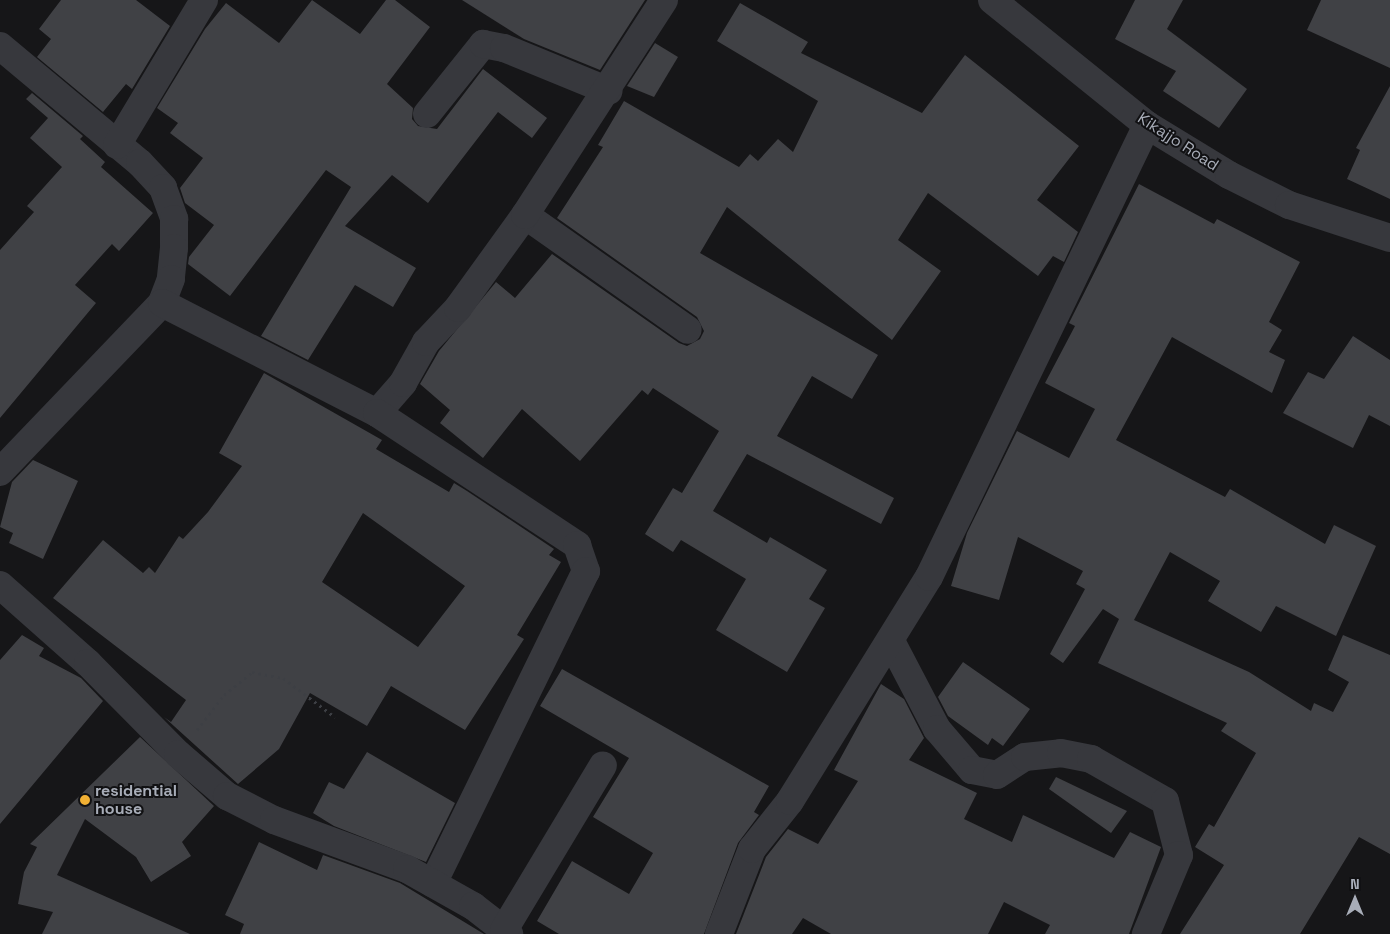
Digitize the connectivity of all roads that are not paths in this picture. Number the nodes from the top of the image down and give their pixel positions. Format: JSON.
{"nodes":[{"id":1,"x":204,"y":0,"type":"edge"},
{"id":2,"x":664,"y":0,"type":"edge"},
{"id":3,"x":992,"y":0,"type":"edge"},
{"id":4,"x":0,"y":46,"type":"edge"},
{"id":5,"x":608,"y":91,"type":"junction"},
{"id":6,"x":427,"y":114,"type":"dead end"},
{"id":7,"x":1147,"y":125,"type":"junction"},
{"id":8,"x":117,"y":144,"type":"junction"},
{"id":9,"x":525,"y":215,"type":"junction"},
{"id":10,"x":1390,"y":238,"type":"edge"},
{"id":11,"x":162,"y":303,"type":"junction"},
{"id":12,"x":688,"y":330,"type":"dead end"},
{"id":13,"x":377,"y":413,"type":"junction"},
{"id":14,"x":0,"y":472,"type":"edge"},
{"id":15,"x":0,"y":585,"type":"edge"},
{"id":16,"x":892,"y":643,"type":"junction"},
{"id":17,"x":603,"y":765,"type":"dead end"},
{"id":18,"x":433,"y":884,"type":"junction"},
{"id":19,"x":506,"y":932,"type":"edge"},
{"id":20,"x":719,"y":934,"type":"edge"},
{"id":21,"x":1146,"y":934,"type":"edge"}],
"edges":[{"from":1,"to":8,"type":"street"},
{"from":2,"to":5,"type":"street"},
{"from":3,"to":7,"type":"street","name":"Kikajjo Road"},
{"from":4,"to":8,"type":"street"},
{"from":5,"to":6,"type":"street"},
{"from":5,"to":9,"type":"street"},
{"from":7,"to":10,"type":"street","name":"Kikajjo Road"},
{"from":7,"to":16,"type":"street"},
{"from":8,"to":11,"type":"street"},
{"from":9,"to":12,"type":"street"},
{"from":9,"to":13,"type":"street"},
{"from":11,"to":13,"type":"street"},
{"from":11,"to":14,"type":"street"},
{"from":13,"to":18,"type":"street"},
{"from":15,"to":18,"type":"street"},
{"from":16,"to":20,"type":"street"},
{"from":16,"to":21,"type":"street"},
{"from":17,"to":19,"type":"street"},
{"from":18,"to":19,"type":"street"}]}
